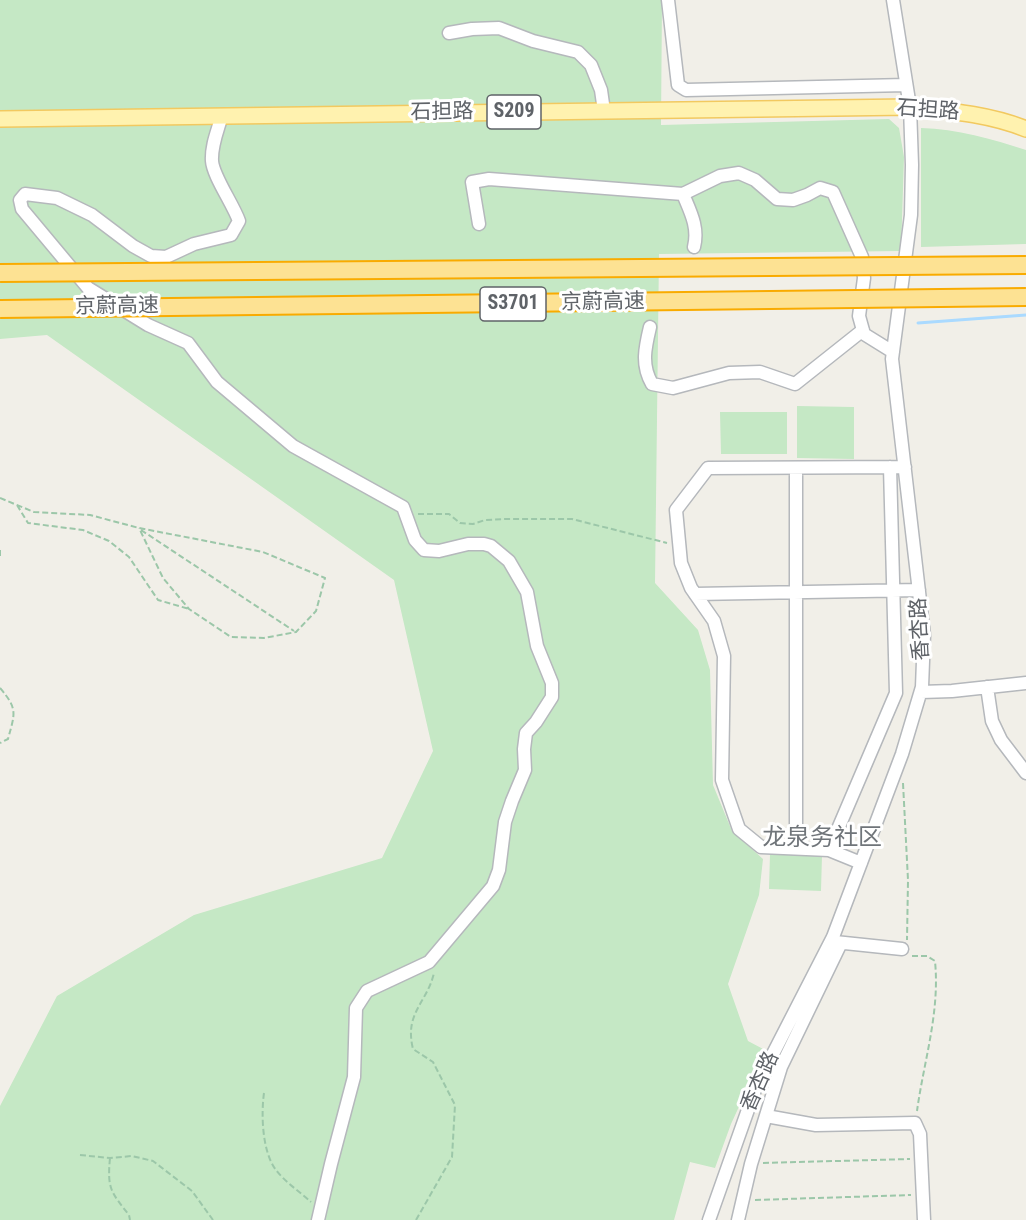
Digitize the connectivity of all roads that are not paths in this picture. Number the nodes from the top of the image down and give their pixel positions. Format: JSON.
{"nodes":[{"id":1,"x":668,"y":0,"type":"edge"},
{"id":2,"x":893,"y":0,"type":"edge"},
{"id":3,"x":448,"y":33,"type":"dead end"},
{"id":4,"x":906,"y":85,"type":"junction"},
{"id":5,"x":910,"y":107,"type":"junction"},
{"id":6,"x":604,"y":111,"type":"junction"},
{"id":7,"x":222,"y":115,"type":"junction"},
{"id":8,"x":0,"y":119,"type":"edge"},
{"id":9,"x":1026,"y":129,"type":"edge"},
{"id":10,"x":683,"y":194,"type":"junction"},
{"id":11,"x":479,"y":224,"type":"dead end"},
{"id":12,"x":694,"y":247,"type":"dead end"},
{"id":13,"x":1026,"y":265,"type":"edge"},
{"id":14,"x":0,"y":273,"type":"edge"},
{"id":15,"x":1026,"y":297,"type":"edge"},
{"id":16,"x":0,"y":309,"type":"edge"},
{"id":17,"x":650,"y":327,"type":"dead end"},
{"id":18,"x":863,"y":330,"type":"junction"},
{"id":19,"x":893,"y":352,"type":"junction"},
{"id":20,"x":890,"y":467,"type":"junction"},
{"id":21,"x":904,"y":467,"type":"junction"},
{"id":22,"x":796,"y":468,"type":"junction"},
{"id":23,"x":919,"y":590,"type":"junction"},
{"id":24,"x":892,"y":591,"type":"junction"},
{"id":25,"x":796,"y":592,"type":"junction"},
{"id":26,"x":696,"y":594,"type":"junction"},
{"id":27,"x":1026,"y":682,"type":"edge"},
{"id":28,"x":987,"y":687,"type":"junction"},
{"id":29,"x":921,"y":692,"type":"junction"},
{"id":30,"x":1026,"y":773,"type":"edge"},
{"id":31,"x":796,"y":848,"type":"junction"},
{"id":32,"x":829,"y":850,"type":"junction"},
{"id":33,"x":861,"y":862,"type":"junction"},
{"id":34,"x":836,"y":942,"type":"junction"},
{"id":35,"x":902,"y":949,"type":"road end"},
{"id":36,"x":766,"y":1116,"type":"junction"},
{"id":37,"x":320,"y":1215,"type":"edge"},
{"id":38,"x":709,"y":1220,"type":"edge"},
{"id":39,"x":738,"y":1220,"type":"edge"},
{"id":40,"x":924,"y":1220,"type":"edge"}],
"edges":[{"from":1,"to":4,"type":"street"},
{"from":2,"to":4,"type":"street","name":"香杏路"},
{"from":3,"to":6,"type":"street"},
{"from":4,"to":5,"type":"street","name":"香杏路"},
{"from":5,"to":6,"type":"main road","name":"石担路","number":"S209"},
{"from":5,"to":9,"type":"main road","name":"石担路","number":"S209"},
{"from":5,"to":19,"type":"street","name":"香杏路"},
{"from":6,"to":7,"type":"main road","name":"石担路","number":"S209"},
{"from":7,"to":8,"type":"main road","name":"石担路","number":"S209"},
{"from":7,"to":37,"type":"street"},
{"from":10,"to":11,"type":"street"},
{"from":10,"to":12,"type":"street"},
{"from":10,"to":18,"type":"street"},
{"from":13,"to":14,"type":"highway","name":"京蔚高速","number":"S3701","bridge":true},
{"from":15,"to":16,"type":"highway","name":"京蔚高速","number":"S3701","bridge":true},
{"from":17,"to":18,"type":"street"},
{"from":18,"to":19,"type":"street"},
{"from":19,"to":21,"type":"street","name":"香杏路"},
{"from":20,"to":21,"type":"street"},
{"from":20,"to":22,"type":"street"},
{"from":20,"to":24,"type":"street"},
{"from":21,"to":23,"type":"street","name":"香杏路"},
{"from":22,"to":25,"type":"street"},
{"from":22,"to":26,"type":"street"},
{"from":23,"to":24,"type":"street"},
{"from":23,"to":29,"type":"street","name":"香杏路"},
{"from":24,"to":25,"type":"street"},
{"from":24,"to":32,"type":"street"},
{"from":25,"to":26,"type":"street"},
{"from":25,"to":31,"type":"street"},
{"from":26,"to":31,"type":"street"},
{"from":27,"to":28,"type":"street"},
{"from":28,"to":29,"type":"street"},
{"from":28,"to":30,"type":"street"},
{"from":29,"to":33,"type":"street","name":"香杏路"},
{"from":31,"to":32,"type":"street"},
{"from":32,"to":33,"type":"street"},
{"from":33,"to":34,"type":"street","name":"香杏路"},
{"from":34,"to":35,"type":"street"},
{"from":34,"to":36,"type":"street"},
{"from":34,"to":38,"type":"street","name":"香杏路"},
{"from":36,"to":39,"type":"street"},
{"from":36,"to":40,"type":"street"}]}
